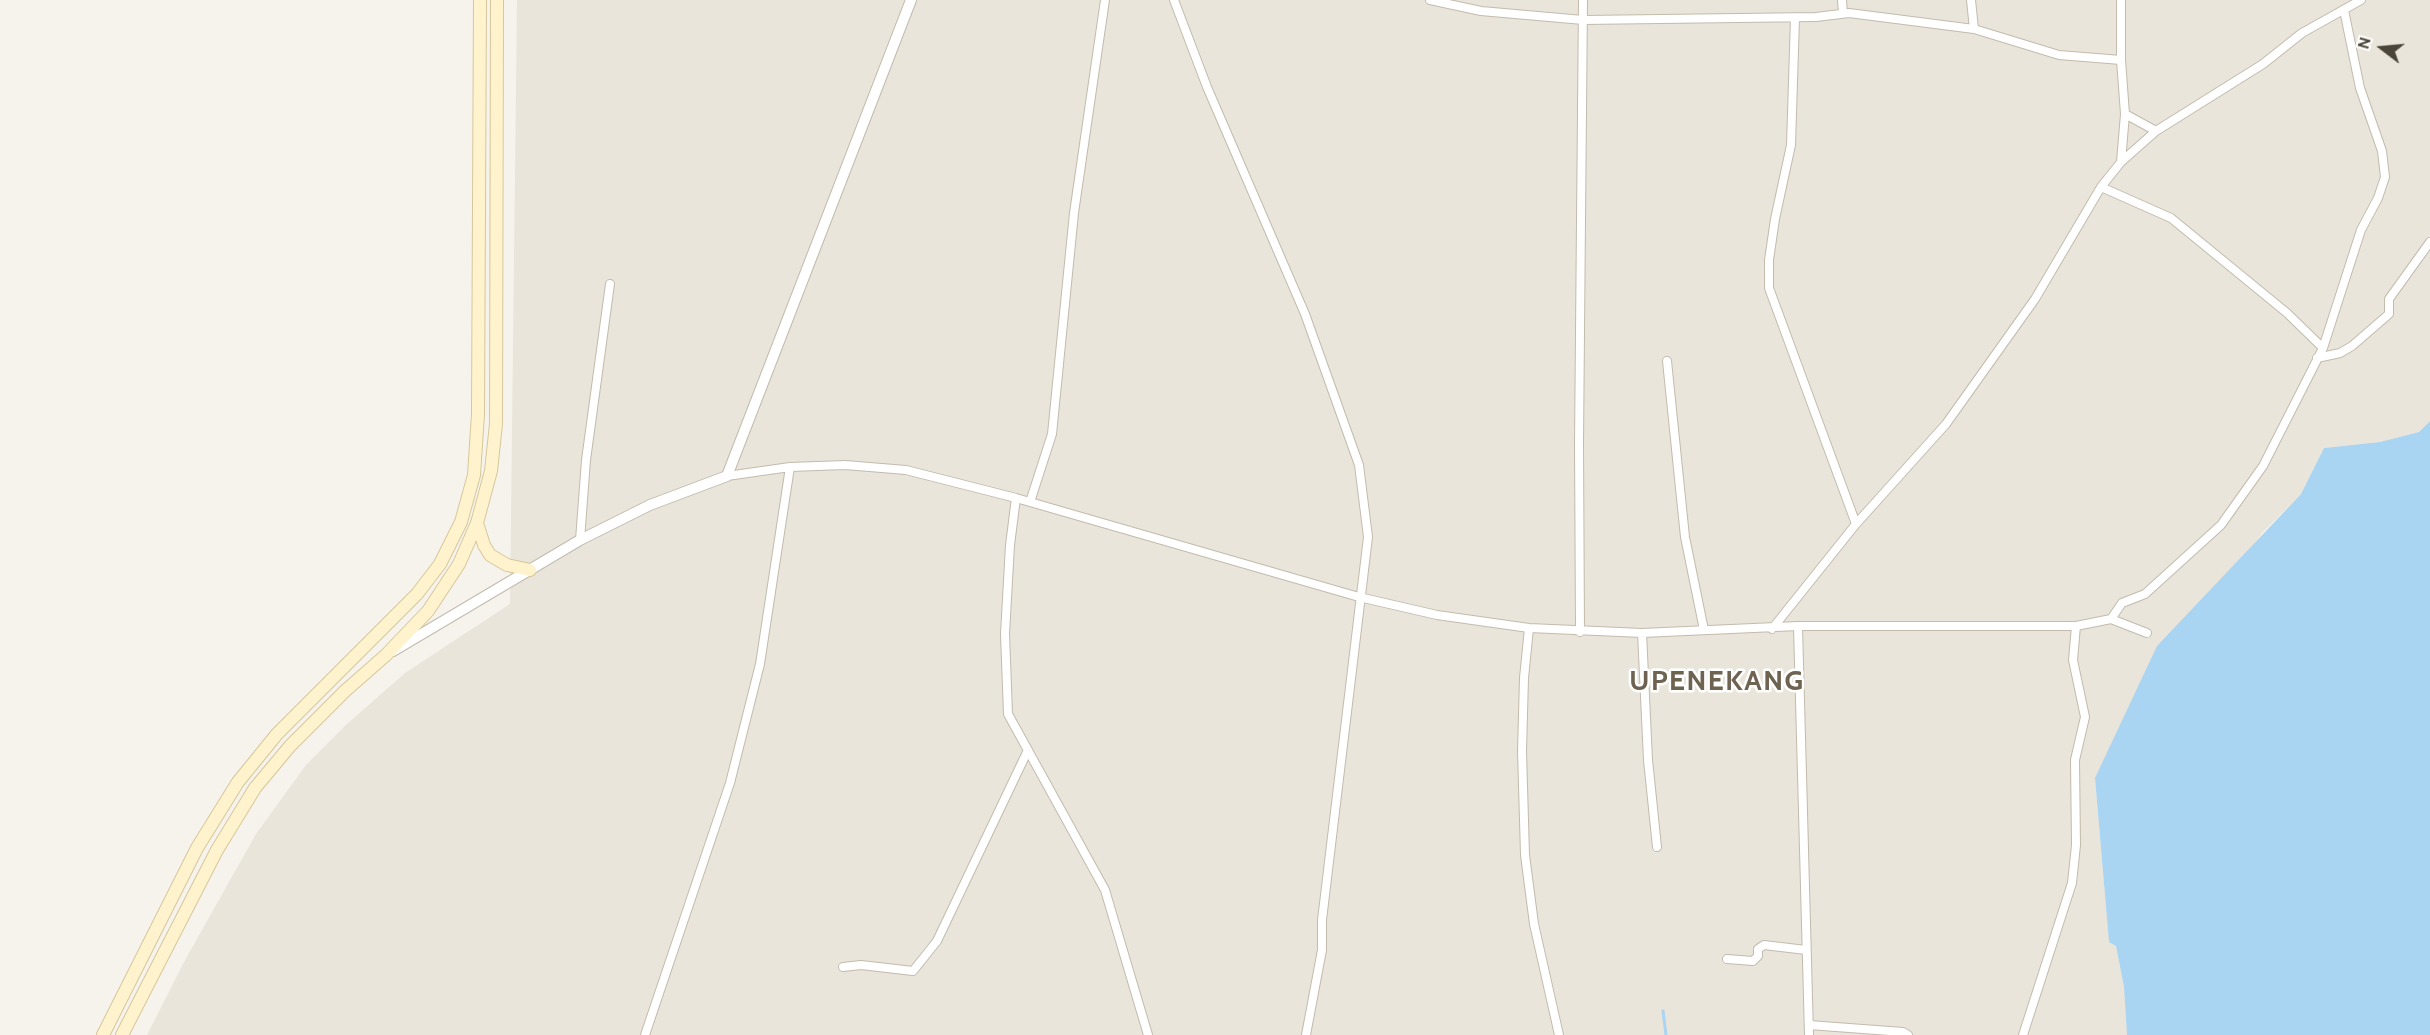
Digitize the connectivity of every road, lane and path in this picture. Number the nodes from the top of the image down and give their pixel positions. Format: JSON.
{"nodes":[{"id":1,"x":480,"y":0,"type":"edge"},
{"id":2,"x":497,"y":0,"type":"edge"},
{"id":3,"x":911,"y":0,"type":"edge"},
{"id":4,"x":1105,"y":0,"type":"edge"},
{"id":5,"x":1174,"y":0,"type":"edge"},
{"id":6,"x":1430,"y":0,"type":"edge"},
{"id":7,"x":1583,"y":0,"type":"edge"},
{"id":8,"x":1842,"y":0,"type":"edge"},
{"id":9,"x":1971,"y":0,"type":"edge"},
{"id":10,"x":2121,"y":0,"type":"edge"},
{"id":11,"x":2361,"y":0,"type":"edge"},
{"id":12,"x":2344,"y":10,"type":"junction"},
{"id":13,"x":1843,"y":13,"type":"junction"},
{"id":14,"x":1796,"y":18,"type":"junction"},
{"id":15,"x":1583,"y":20,"type":"junction"},
{"id":16,"x":1974,"y":29,"type":"junction"},
{"id":17,"x":2121,"y":60,"type":"junction"},
{"id":18,"x":2125,"y":114,"type":"junction"},
{"id":19,"x":2156,"y":131,"type":"junction"},
{"id":20,"x":2121,"y":162,"type":"junction"},
{"id":21,"x":2101,"y":187,"type":"junction"},
{"id":22,"x":2430,"y":242,"type":"edge"},
{"id":23,"x":610,"y":284,"type":"dead end"},
{"id":24,"x":496,"y":309,"type":"junction"},
{"id":25,"x":477,"y":323,"type":"junction"},
{"id":26,"x":2323,"y":348,"type":"junction"},
{"id":27,"x":2318,"y":358,"type":"junction"},
{"id":28,"x":1667,"y":361,"type":"dead end"},
{"id":29,"x":790,"y":467,"type":"junction"},
{"id":30,"x":727,"y":476,"type":"junction"},
{"id":31,"x":1016,"y":498,"type":"junction"},
{"id":32,"x":1030,"y":502,"type":"junction"},
{"id":33,"x":477,"y":523,"type":"junction"},
{"id":34,"x":1856,"y":524,"type":"junction"},
{"id":35,"x":580,"y":540,"type":"junction"},
{"id":36,"x":531,"y":570,"type":"junction"},
{"id":37,"x":1359,"y":597,"type":"junction"},
{"id":38,"x":2111,"y":619,"type":"junction"},
{"id":39,"x":1798,"y":626,"type":"junction"},
{"id":40,"x":2076,"y":626,"type":"junction"},
{"id":41,"x":1529,"y":628,"type":"junction"},
{"id":42,"x":1772,"y":628,"type":"junction"},
{"id":43,"x":1704,"y":630,"type":"junction"},
{"id":44,"x":1580,"y":632,"type":"junction"},
{"id":45,"x":1641,"y":633,"type":"junction"},
{"id":46,"x":2147,"y":633,"type":"dead end"},
{"id":47,"x":386,"y":655,"type":"junction"},
{"id":48,"x":1028,"y":750,"type":"junction"},
{"id":49,"x":1657,"y":847,"type":"dead end"},
{"id":50,"x":1806,"y":950,"type":"junction"},
{"id":51,"x":1727,"y":959,"type":"dead end"},
{"id":52,"x":843,"y":967,"type":"dead end"},
{"id":53,"x":1809,"y":1025,"type":"junction"},
{"id":54,"x":103,"y":1035,"type":"edge"},
{"id":55,"x":122,"y":1035,"type":"edge"},
{"id":56,"x":645,"y":1035,"type":"edge"},
{"id":57,"x":1148,"y":1035,"type":"edge"},
{"id":58,"x":1305,"y":1035,"type":"edge"},
{"id":59,"x":1559,"y":1035,"type":"edge"},
{"id":60,"x":1809,"y":1035,"type":"edge"},
{"id":61,"x":1908,"y":1035,"type":"edge"},
{"id":62,"x":2023,"y":1035,"type":"edge"}],
"edges":[{"from":1,"to":25,"type":"main road"},
{"from":2,"to":24,"type":"main road"},
{"from":3,"to":30,"type":"street"},
{"from":4,"to":32,"type":"street"},
{"from":5,"to":37,"type":"street"},
{"from":6,"to":15,"type":"street"},
{"from":7,"to":15,"type":"street"},
{"from":8,"to":13,"type":"street"},
{"from":9,"to":16,"type":"street"},
{"from":10,"to":17,"type":"street"},
{"from":11,"to":12,"type":"street"},
{"from":12,"to":19,"type":"street"},
{"from":12,"to":26,"type":"street"},
{"from":13,"to":14,"type":"street"},
{"from":13,"to":16,"type":"street"},
{"from":14,"to":15,"type":"street"},
{"from":14,"to":34,"type":"street"},
{"from":15,"to":44,"type":"street"},
{"from":16,"to":17,"type":"street"},
{"from":17,"to":18,"type":"street"},
{"from":18,"to":19,"type":"street"},
{"from":18,"to":20,"type":"street"},
{"from":19,"to":20,"type":"street"},
{"from":20,"to":21,"type":"street"},
{"from":21,"to":26,"type":"street"},
{"from":21,"to":34,"type":"street"},
{"from":22,"to":27,"type":"street"},
{"from":23,"to":35,"type":"street"},
{"from":24,"to":25,"type":"main road"},
{"from":24,"to":33,"type":"main road"},
{"from":25,"to":54,"type":"main road"},
{"from":26,"to":27,"type":"street"},
{"from":27,"to":38,"type":"street"},
{"from":28,"to":43,"type":"street"},
{"from":29,"to":30,"type":"street"},
{"from":29,"to":31,"type":"street"},
{"from":29,"to":56,"type":"street"},
{"from":30,"to":35,"type":"street"},
{"from":31,"to":32,"type":"street"},
{"from":31,"to":48,"type":"street"},
{"from":32,"to":37,"type":"street"},
{"from":33,"to":36,"type":"main road"},
{"from":33,"to":47,"type":"main road"},
{"from":34,"to":42,"type":"street"},
{"from":35,"to":36,"type":"street"},
{"from":36,"to":47,"type":"street"},
{"from":37,"to":41,"type":"street"},
{"from":37,"to":58,"type":"street"},
{"from":38,"to":40,"type":"street"},
{"from":38,"to":46,"type":"street"},
{"from":39,"to":40,"type":"street"},
{"from":39,"to":42,"type":"street"},
{"from":39,"to":50,"type":"street"},
{"from":40,"to":62,"type":"street"},
{"from":41,"to":44,"type":"street"},
{"from":41,"to":59,"type":"street"},
{"from":42,"to":43,"type":"street"},
{"from":43,"to":45,"type":"street"},
{"from":44,"to":45,"type":"street"},
{"from":45,"to":49,"type":"street"},
{"from":47,"to":55,"type":"main road"},
{"from":48,"to":52,"type":"street"},
{"from":48,"to":57,"type":"street"},
{"from":50,"to":51,"type":"street"},
{"from":50,"to":53,"type":"street"},
{"from":53,"to":60,"type":"street"},
{"from":53,"to":61,"type":"street"}]}
